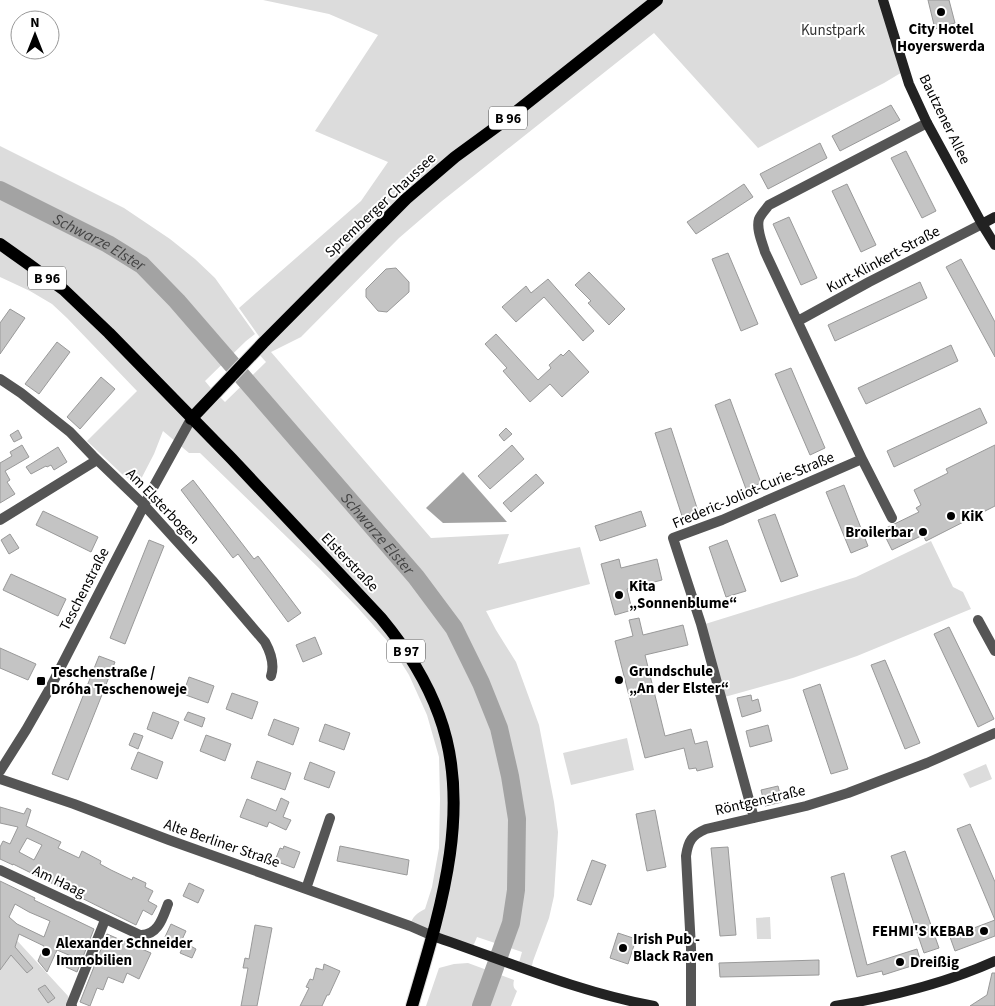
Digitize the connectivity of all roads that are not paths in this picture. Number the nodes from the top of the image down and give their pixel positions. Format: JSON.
{"nodes":[{"id":1,"x":657,"y":0,"type":"edge"},
{"id":2,"x":883,"y":0,"type":"edge"},
{"id":3,"x":927,"y":123,"type":"junction"},
{"id":4,"x":995,"y":217,"type":"edge"},
{"id":5,"x":982,"y":224,"type":"junction"},
{"id":6,"x":0,"y":244,"type":"edge"},
{"id":7,"x":995,"y":245,"type":"edge"},
{"id":8,"x":798,"y":321,"type":"junction"},
{"id":9,"x":0,"y":379,"type":"edge"},
{"id":10,"x":191,"y":419,"type":"junction"},
{"id":11,"x":862,"y":459,"type":"junction"},
{"id":12,"x":97,"y":460,"type":"junction"},
{"id":13,"x":144,"y":505,"type":"junction"},
{"id":14,"x":892,"y":518,"type":"dead end"},
{"id":15,"x":0,"y":520,"type":"edge"},
{"id":16,"x":978,"y":620,"type":"dead end"},
{"id":17,"x":995,"y":651,"type":"edge"},
{"id":18,"x":271,"y":676,"type":"dead end"},
{"id":19,"x":995,"y":733,"type":"edge"},
{"id":20,"x":0,"y":771,"type":"edge"},
{"id":21,"x":0,"y":778,"type":"edge"},
{"id":22,"x":330,"y":818,"type":"dead end"},
{"id":23,"x":754,"y":818,"type":"junction"},
{"id":24,"x":0,"y":870,"type":"edge"},
{"id":25,"x":306,"y":889,"type":"junction"},
{"id":26,"x":168,"y":904,"type":"dead end"},
{"id":27,"x":106,"y":920,"type":"junction"},
{"id":28,"x":433,"y":936,"type":"junction"},
{"id":29,"x":995,"y":961,"type":"edge"},
{"id":30,"x":625,"y":1003,"type":"edge"},
{"id":31,"x":72,"y":1006,"type":"edge"},
{"id":32,"x":412,"y":1006,"type":"edge"},
{"id":33,"x":654,"y":1006,"type":"edge"},
{"id":34,"x":691,"y":1006,"type":"edge"},
{"id":35,"x":834,"y":1006,"type":"edge"}],
"edges":[{"from":1,"to":10,"type":"main road","name":"Spremberger Chaussee","number":"B 96"},
{"from":2,"to":3,"type":"street","name":"Bautzener Allee"},
{"from":3,"to":5,"type":"street","name":"Bautzener Allee"},
{"from":3,"to":8,"type":"street"},
{"from":4,"to":5,"type":"street"},
{"from":5,"to":7,"type":"street","name":"Bautzener Allee"},
{"from":5,"to":8,"type":"street","name":"Kurt-Klinkert-Straße"},
{"from":6,"to":10,"type":"main road","name":"Elsterstraße","number":"B 96"},
{"from":8,"to":11,"type":"street"},
{"from":9,"to":12,"type":"street","name":"Am Elsterbogen"},
{"from":10,"to":13,"type":"street","name":"Teschenstraße"},
{"from":10,"to":28,"type":"main road","name":"Elsterstraße","number":"B 97"},
{"from":11,"to":14,"type":"street"},
{"from":11,"to":23,"type":"street","name":"Frederic-Joliot-Curie-Straße"},
{"from":12,"to":13,"type":"street","name":"Am Elsterbogen"},
{"from":12,"to":15,"type":"street"},
{"from":13,"to":18,"type":"street","name":"Am Elsterbogen"},
{"from":13,"to":20,"type":"street","name":"Teschenstraße"},
{"from":16,"to":17,"type":"street"},
{"from":19,"to":23,"type":"street","name":"Röntgenstraße"},
{"from":21,"to":25,"type":"street","name":"Alte Berliner Straße"},
{"from":22,"to":25,"type":"street"},
{"from":23,"to":34,"type":"street","name":"Röntgenstraße"},
{"from":24,"to":27,"type":"street","name":"Am Haag"},
{"from":25,"to":28,"type":"street","name":"Alte Berliner Straße"},
{"from":26,"to":27,"type":"street","name":"Am Haag"},
{"from":27,"to":31,"type":"street"},
{"from":28,"to":30,"type":"street"},
{"from":28,"to":32,"type":"main road","name":"Elsterstraße","number":"B 97"},
{"from":29,"to":35,"type":"street"},
{"from":30,"to":33,"type":"street"}]}
